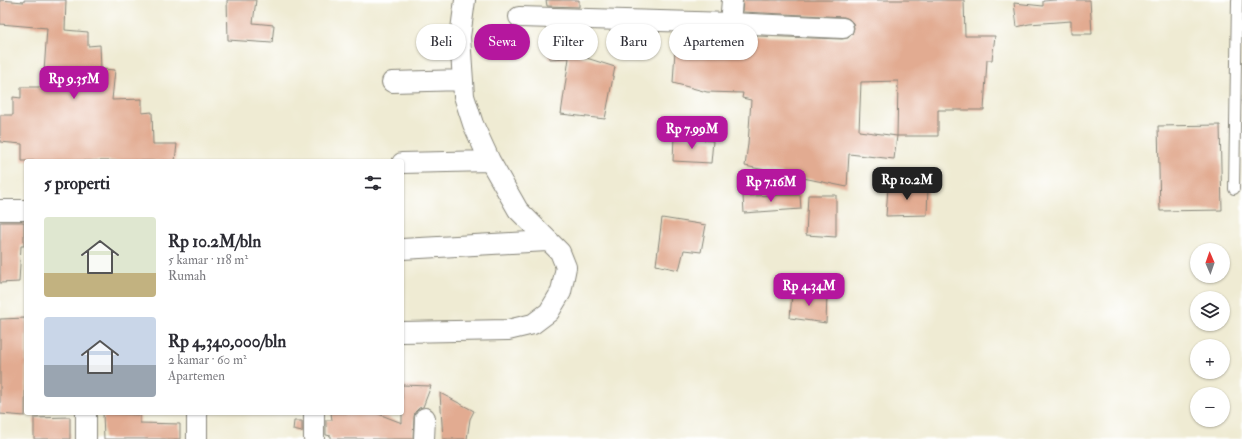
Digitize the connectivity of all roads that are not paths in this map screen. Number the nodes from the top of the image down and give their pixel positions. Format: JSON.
{"nodes":[{"id":1,"x":732,"y":0,"type":"edge"},
{"id":2,"x":1237,"y":0,"type":"edge"},
{"id":3,"x":462,"y":1,"type":"edge"},
{"id":4,"x":519,"y":17,"type":"dead end"},
{"id":5,"x":730,"y":23,"type":"junction"},
{"id":6,"x":843,"y":28,"type":"dead end"},
{"id":7,"x":463,"y":80,"type":"junction"},
{"id":8,"x":392,"y":82,"type":"dead end"},
{"id":9,"x":490,"y":161,"type":"junction"},
{"id":10,"x":404,"y":163,"type":"edge"},
{"id":11,"x":1234,"y":189,"type":"dead end"},
{"id":12,"x":0,"y":210,"type":"edge"},
{"id":13,"x":24,"y":210,"type":"edge"},
{"id":14,"x":547,"y":240,"type":"junction"},
{"id":15,"x":404,"y":249,"type":"edge"},
{"id":16,"x":404,"y":332,"type":"edge"},
{"id":17,"x":86,"y":415,"type":"edge"},
{"id":18,"x":197,"y":415,"type":"edge"},
{"id":19,"x":314,"y":415,"type":"edge"},
{"id":20,"x":425,"y":418,"type":"dead end"},
{"id":21,"x":86,"y":439,"type":"edge"},
{"id":22,"x":197,"y":439,"type":"edge"},
{"id":23,"x":314,"y":439,"type":"edge"},
{"id":24,"x":424,"y":439,"type":"edge"}],
"edges":[{"from":1,"to":5,"type":"street"},
{"from":2,"to":11,"type":"lane"},
{"from":3,"to":7,"type":"street"},
{"from":4,"to":5,"type":"street"},
{"from":5,"to":6,"type":"street"},
{"from":7,"to":8,"type":"street"},
{"from":7,"to":9,"type":"street"},
{"from":9,"to":10,"type":"street"},
{"from":9,"to":14,"type":"street"},
{"from":12,"to":13,"type":"street"},
{"from":14,"to":15,"type":"street"},
{"from":14,"to":16,"type":"street"},
{"from":17,"to":21,"type":"street"},
{"from":18,"to":22,"type":"street"},
{"from":19,"to":23,"type":"street"},
{"from":20,"to":24,"type":"street"}]}
